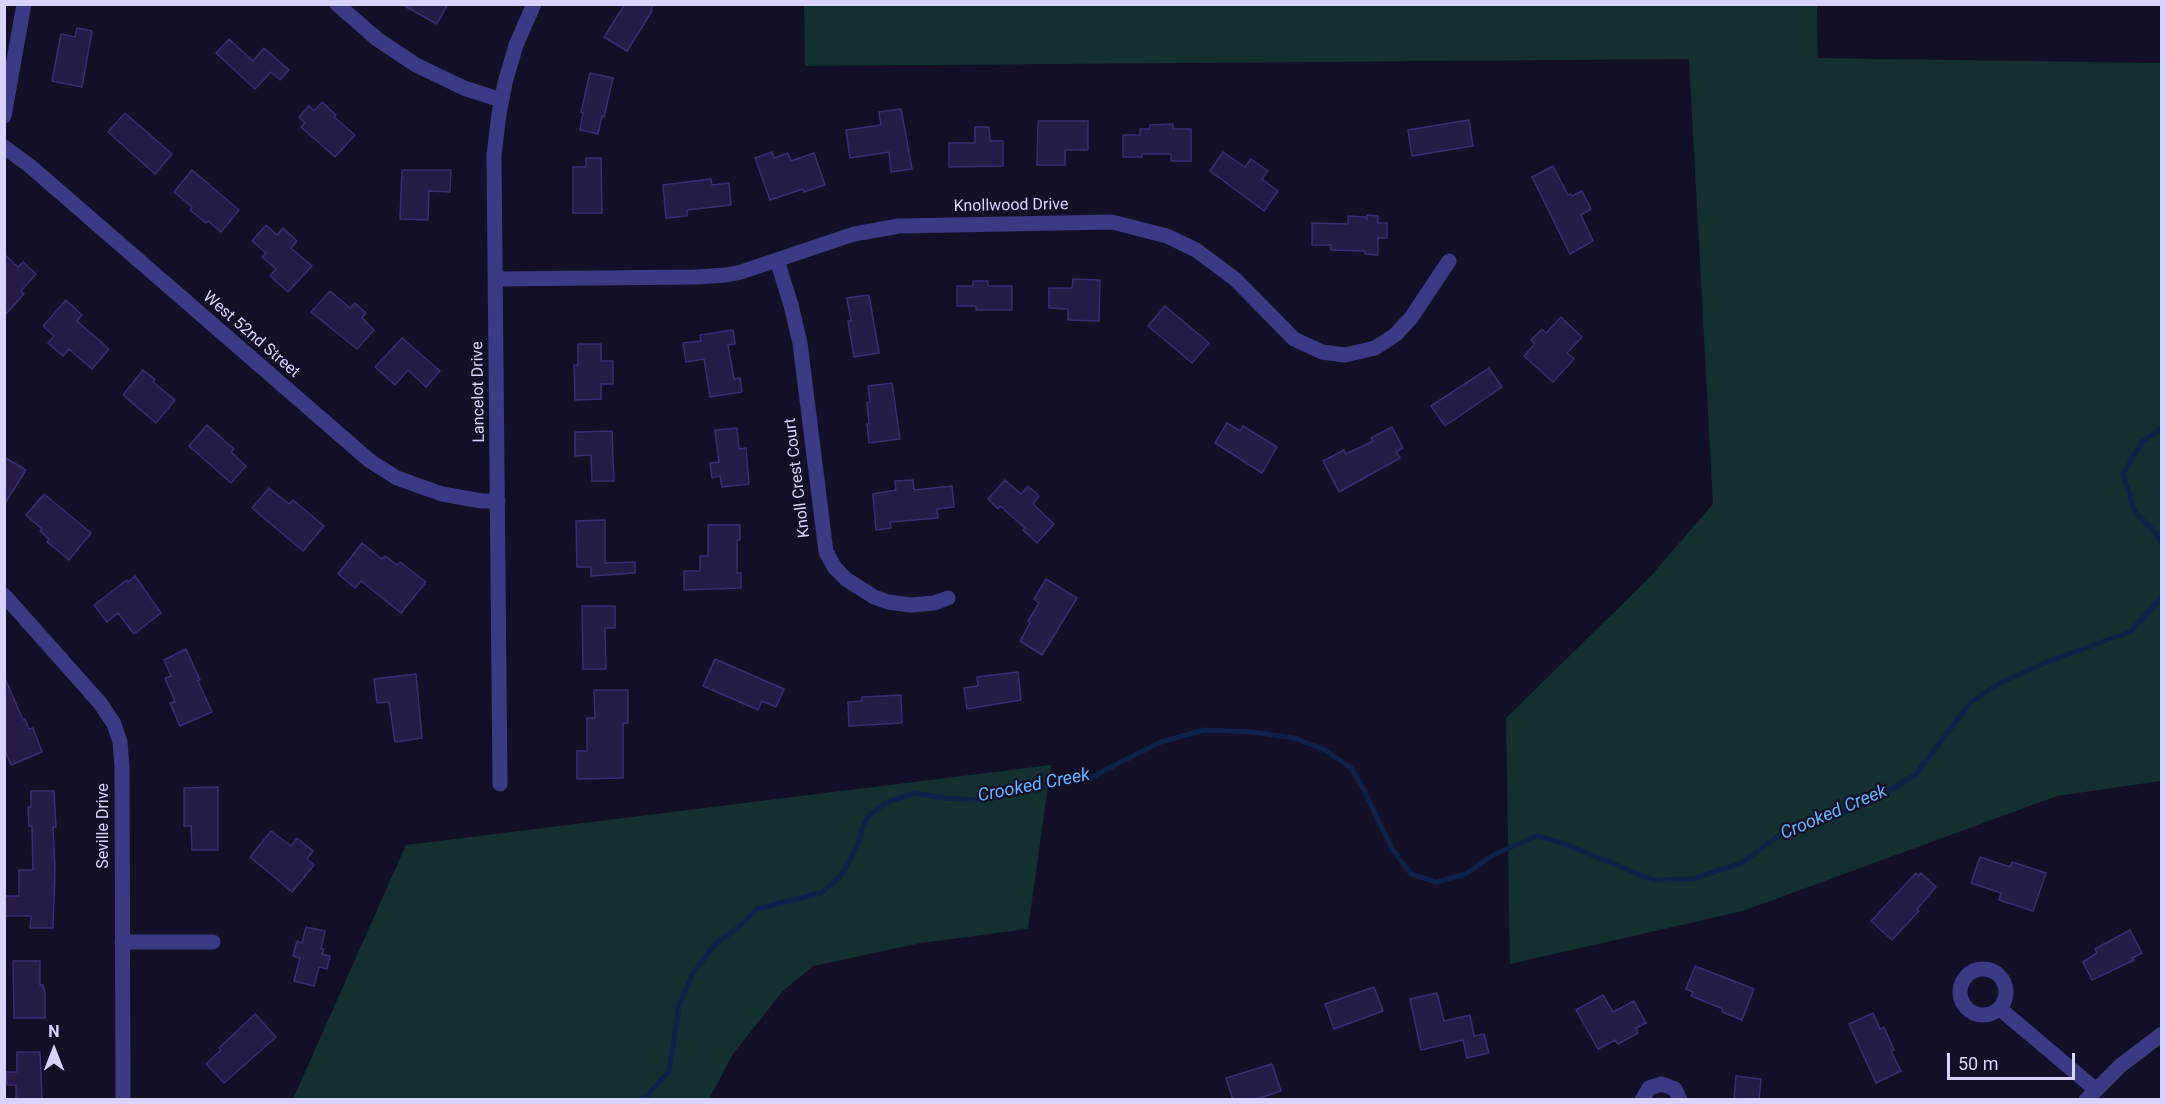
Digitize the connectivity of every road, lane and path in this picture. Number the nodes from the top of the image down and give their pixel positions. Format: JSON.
{"nodes":[{"id":1,"x":24,"y":4,"type":"edge"},
{"id":2,"x":337,"y":4,"type":"edge"},
{"id":3,"x":534,"y":4,"type":"edge"},
{"id":4,"x":501,"y":100,"type":"junction"},
{"id":5,"x":4,"y":116,"type":"edge"},
{"id":6,"x":4,"y":147,"type":"edge"},
{"id":7,"x":777,"y":260,"type":"junction"},
{"id":8,"x":1449,"y":261,"type":"dead end"},
{"id":9,"x":495,"y":279,"type":"junction"},
{"id":10,"x":498,"y":501,"type":"junction"},
{"id":11,"x":4,"y":595,"type":"edge"},
{"id":12,"x":948,"y":598,"type":"dead end"},
{"id":13,"x":501,"y":784,"type":"dead end"},
{"id":14,"x":122,"y":942,"type":"junction"},
{"id":15,"x":213,"y":942,"type":"dead end"},
{"id":16,"x":1999,"y":1008,"type":"dead end"},
{"id":17,"x":2162,"y":1034,"type":"edge"},
{"id":18,"x":2091,"y":1094,"type":"edge"},
{"id":19,"x":123,"y":1100,"type":"edge"},
{"id":20,"x":1642,"y":1100,"type":"edge"},
{"id":21,"x":1680,"y":1100,"type":"edge"}],
"edges":[{"from":1,"to":5,"type":"street"},
{"from":2,"to":4,"type":"street"},
{"from":3,"to":4,"type":"street","name":"Lancelot Drive"},
{"from":4,"to":9,"type":"street","name":"Lancelot Drive"},
{"from":6,"to":10,"type":"street","name":"West 52nd Street"},
{"from":7,"to":8,"type":"street","name":"Knollwood Drive"},
{"from":7,"to":9,"type":"street","name":"Knollwood Drive"},
{"from":7,"to":12,"type":"street","name":"Knoll Crest Court"},
{"from":9,"to":10,"type":"street","name":"Lancelot Drive"},
{"from":10,"to":13,"type":"street","name":"Lancelot Drive"},
{"from":11,"to":14,"type":"street","name":"Seville Drive"},
{"from":14,"to":15,"type":"street"},
{"from":14,"to":19,"type":"street","name":"Seville Drive"},
{"from":16,"to":18,"type":"street"},
{"from":17,"to":18,"type":"street"},
{"from":20,"to":21,"type":"street"}]}
